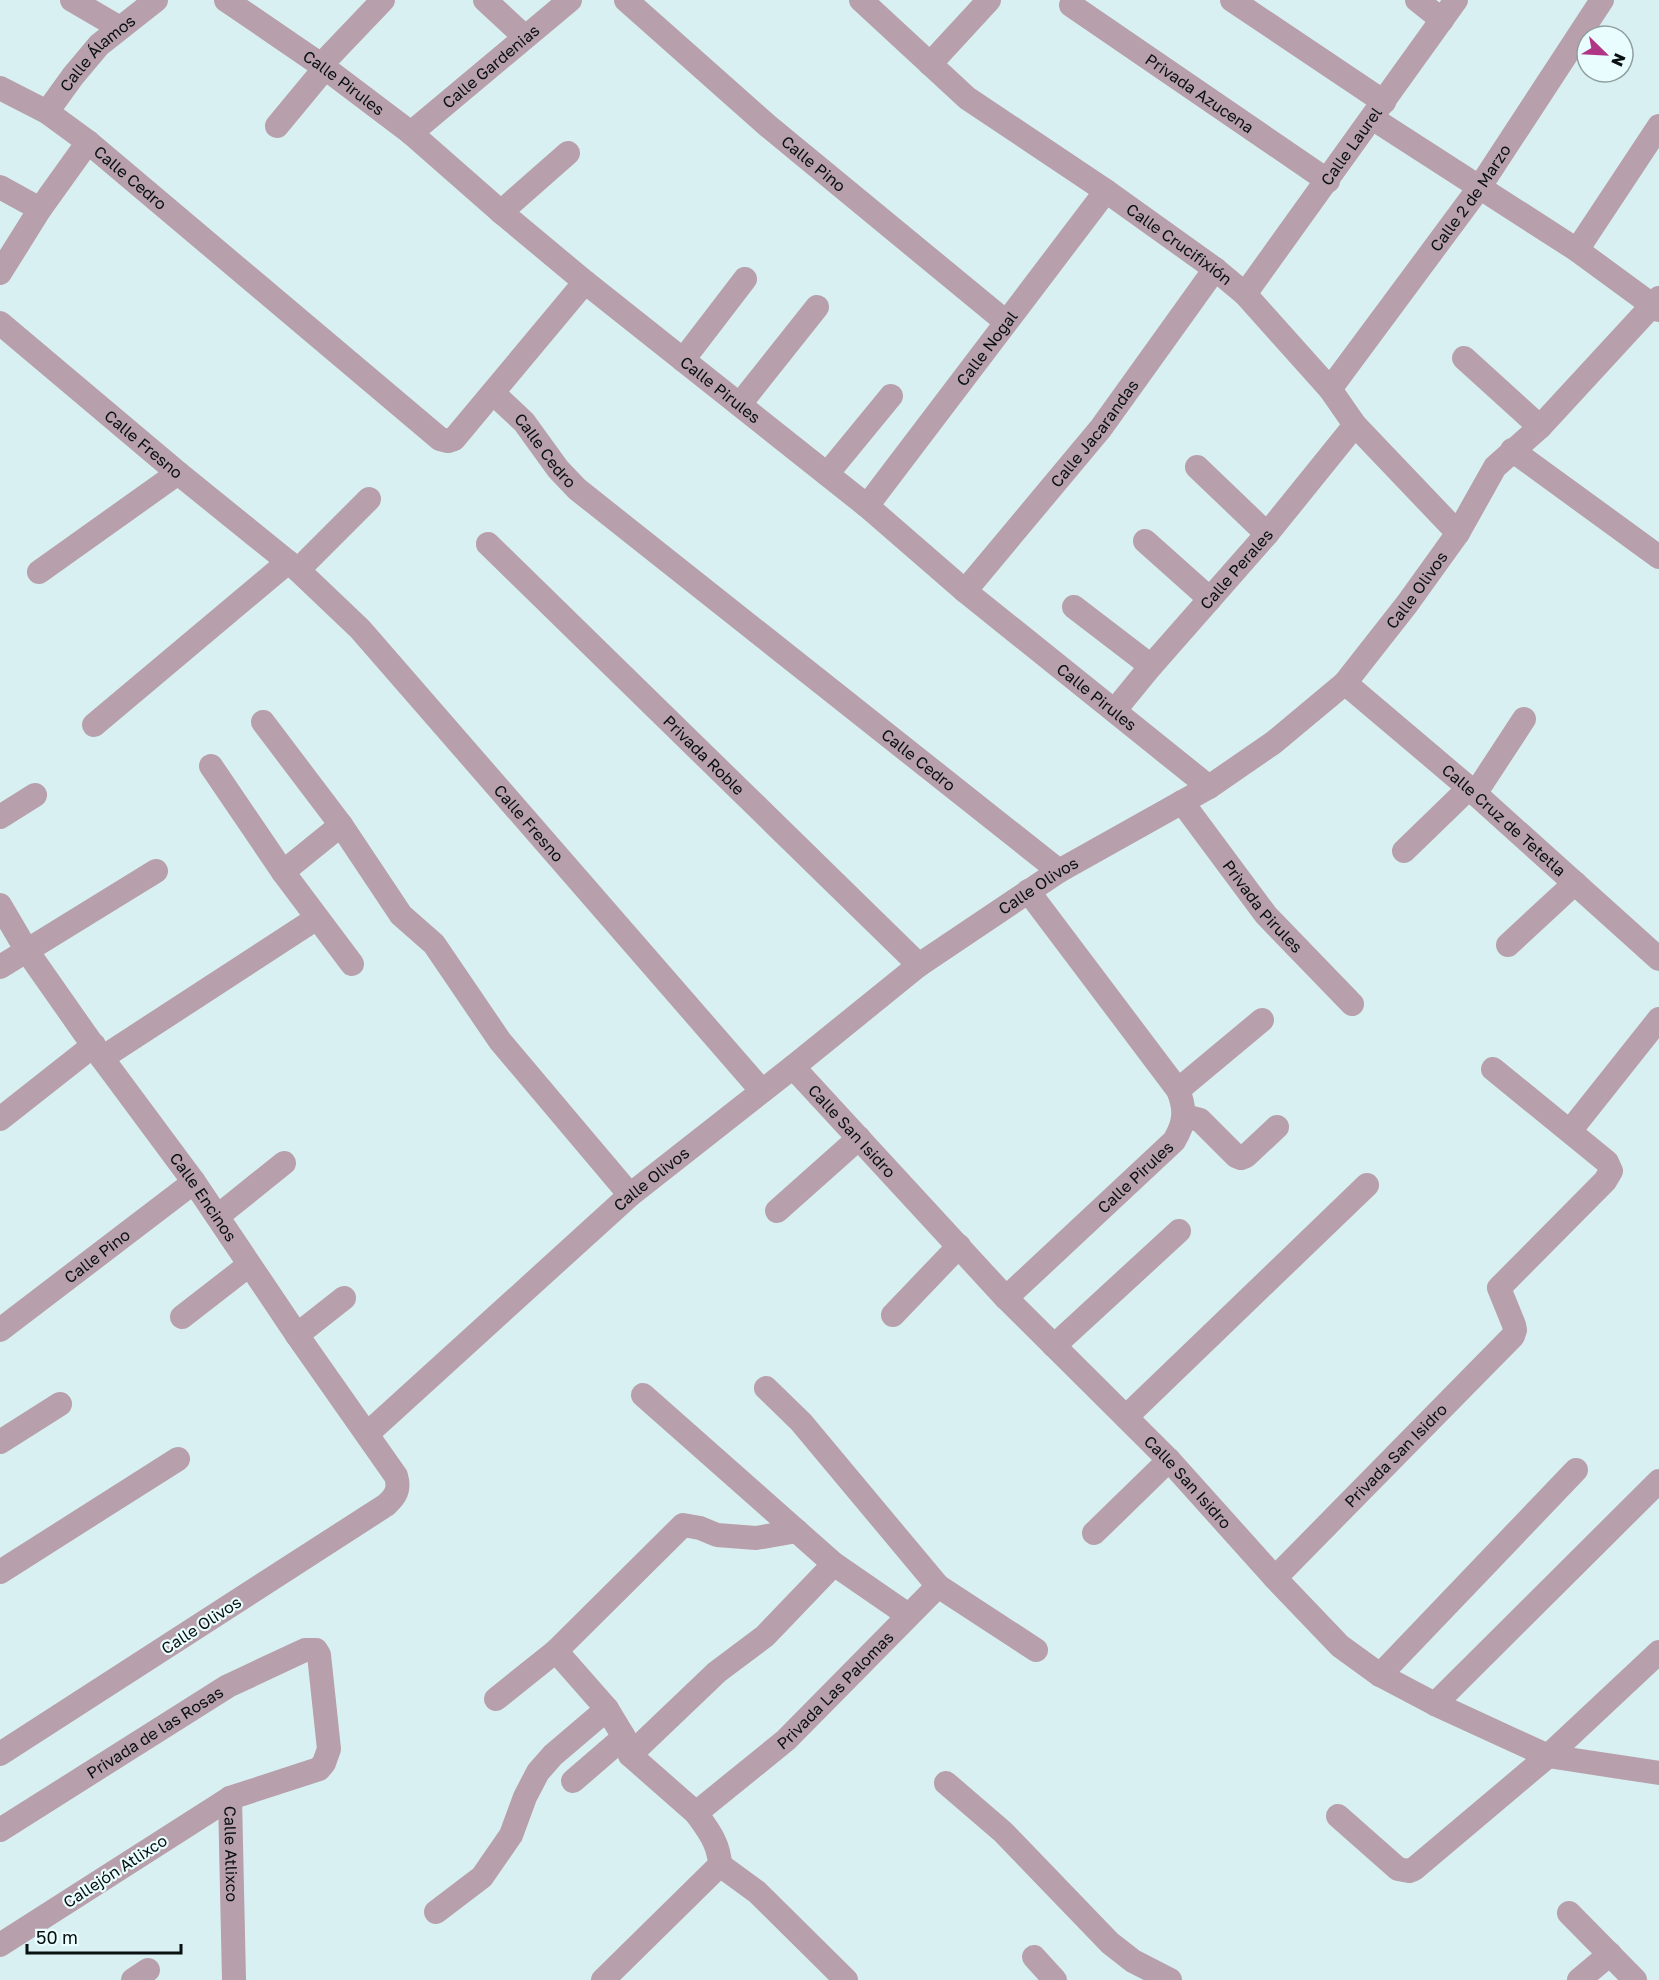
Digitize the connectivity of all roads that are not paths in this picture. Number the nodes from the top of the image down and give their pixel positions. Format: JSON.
{"nodes":[{"id":1,"x":72,"y":0,"type":"edge"},
{"id":2,"x":156,"y":0,"type":"edge"},
{"id":3,"x":226,"y":0,"type":"edge"},
{"id":4,"x":383,"y":0,"type":"edge"},
{"id":5,"x":485,"y":0,"type":"edge"},
{"id":6,"x":570,"y":0,"type":"edge"},
{"id":7,"x":626,"y":0,"type":"edge"},
{"id":8,"x":989,"y":0,"type":"edge"},
{"id":9,"x":1232,"y":0,"type":"edge"},
{"id":10,"x":1417,"y":0,"type":"edge"},
{"id":11,"x":1456,"y":0,"type":"edge"},
{"id":12,"x":1602,"y":0,"type":"edge"},
{"id":13,"x":868,"y":3,"type":"edge"},
{"id":14,"x":1071,"y":5,"type":"dead end"},
{"id":15,"x":1442,"y":20,"type":"junction"},
{"id":16,"x":120,"y":28,"type":"junction"},
{"id":17,"x":525,"y":36,"type":"junction"},
{"id":18,"x":930,"y":64,"type":"junction"},
{"id":19,"x":323,"y":67,"type":"junction"},
{"id":20,"x":0,"y":88,"type":"edge"},
{"id":21,"x":1378,"y":110,"type":"junction"},
{"id":22,"x":47,"y":112,"type":"junction"},
{"id":23,"x":277,"y":126,"type":"dead end"},
{"id":24,"x":1659,"y":126,"type":"edge"},
{"id":25,"x":411,"y":133,"type":"junction"},
{"id":26,"x":88,"y":142,"type":"junction"},
{"id":27,"x":568,"y":153,"type":"dead end"},
{"id":28,"x":1328,"y":181,"type":"junction"},
{"id":29,"x":0,"y":187,"type":"edge"},
{"id":30,"x":1479,"y":188,"type":"junction"},
{"id":31,"x":1106,"y":191,"type":"junction"},
{"id":32,"x":40,"y":208,"type":"junction"},
{"id":33,"x":501,"y":212,"type":"junction"},
{"id":34,"x":1577,"y":250,"type":"junction"},
{"id":35,"x":1215,"y":269,"type":"junction"},
{"id":36,"x":0,"y":273,"type":"edge"},
{"id":37,"x":745,"y":279,"type":"dead end"},
{"id":38,"x":585,"y":282,"type":"junction"},
{"id":39,"x":1245,"y":294,"type":"junction"},
{"id":40,"x":1657,"y":305,"type":"edge"},
{"id":41,"x":817,"y":307,"type":"dead end"},
{"id":42,"x":1005,"y":322,"type":"junction"},
{"id":43,"x":0,"y":323,"type":"edge"},
{"id":44,"x":1464,"y":358,"type":"dead end"},
{"id":45,"x":683,"y":360,"type":"junction"},
{"id":46,"x":1330,"y":389,"type":"junction"},
{"id":47,"x":493,"y":393,"type":"junction"},
{"id":48,"x":891,"y":396,"type":"dead end"},
{"id":49,"x":740,"y":405,"type":"junction"},
{"id":50,"x":1355,"y":425,"type":"junction"},
{"id":51,"x":1540,"y":427,"type":"junction"},
{"id":52,"x":1512,"y":450,"type":"junction"},
{"id":53,"x":1197,"y":467,"type":"dead end"},
{"id":54,"x":178,"y":473,"type":"junction"},
{"id":55,"x":827,"y":474,"type":"junction"},
{"id":56,"x":369,"y":499,"type":"dead end"},
{"id":57,"x":867,"y":506,"type":"junction"},
{"id":58,"x":1458,"y":533,"type":"junction"},
{"id":59,"x":1267,"y":534,"type":"junction"},
{"id":60,"x":1145,"y":541,"type":"dead end"},
{"id":61,"x":488,"y":544,"type":"dead end"},
{"id":62,"x":1659,"y":557,"type":"edge"},
{"id":63,"x":293,"y":566,"type":"junction"},
{"id":64,"x":39,"y":572,"type":"dead end"},
{"id":65,"x":965,"y":591,"type":"junction"},
{"id":66,"x":1210,"y":599,"type":"junction"},
{"id":67,"x":1074,"y":607,"type":"dead end"},
{"id":68,"x":1151,"y":666,"type":"junction"},
{"id":69,"x":1345,"y":683,"type":"junction"},
{"id":70,"x":1115,"y":710,"type":"junction"},
{"id":71,"x":1524,"y":719,"type":"dead end"},
{"id":72,"x":263,"y":722,"type":"dead end"},
{"id":73,"x":94,"y":725,"type":"dead end"},
{"id":74,"x":211,"y":766,"type":"dead end"},
{"id":75,"x":1209,"y":787,"type":"junction"},
{"id":76,"x":1472,"y":791,"type":"junction"},
{"id":77,"x":34,"y":795,"type":"dead end"},
{"id":78,"x":1182,"y":802,"type":"junction"},
{"id":79,"x":0,"y":817,"type":"edge"},
{"id":80,"x":341,"y":825,"type":"junction"},
{"id":81,"x":1404,"y":851,"type":"dead end"},
{"id":82,"x":156,"y":871,"type":"dead end"},
{"id":83,"x":1059,"y":871,"type":"junction"},
{"id":84,"x":283,"y":872,"type":"junction"},
{"id":85,"x":1575,"y":883,"type":"junction"},
{"id":86,"x":1028,"y":891,"type":"junction"},
{"id":87,"x":0,"y":905,"type":"edge"},
{"id":88,"x":317,"y":918,"type":"junction"},
{"id":89,"x":1508,"y":945,"type":"dead end"},
{"id":90,"x":27,"y":951,"type":"junction"},
{"id":91,"x":1658,"y":957,"type":"edge"},
{"id":92,"x":352,"y":964,"type":"dead end"},
{"id":93,"x":919,"y":965,"type":"junction"},
{"id":94,"x":0,"y":967,"type":"edge"},
{"id":95,"x":1352,"y":1004,"type":"dead end"},
{"id":96,"x":1659,"y":1019,"type":"edge"},
{"id":97,"x":1262,"y":1020,"type":"dead end"},
{"id":98,"x":98,"y":1052,"type":"junction"},
{"id":99,"x":793,"y":1067,"type":"junction"},
{"id":100,"x":1492,"y":1069,"type":"dead end"},
{"id":101,"x":1178,"y":1090,"type":"junction"},
{"id":102,"x":762,"y":1091,"type":"junction"},
{"id":103,"x":1184,"y":1116,"type":"junction"},
{"id":104,"x":0,"y":1119,"type":"edge"},
{"id":105,"x":1277,"y":1127,"type":"dead end"},
{"id":106,"x":1570,"y":1131,"type":"junction"},
{"id":107,"x":859,"y":1137,"type":"junction"},
{"id":108,"x":284,"y":1163,"type":"dead end"},
{"id":109,"x":194,"y":1182,"type":"junction"},
{"id":110,"x":1367,"y":1185,"type":"dead end"},
{"id":111,"x":630,"y":1194,"type":"junction"},
{"id":112,"x":777,"y":1211,"type":"dead end"},
{"id":113,"x":218,"y":1216,"type":"junction"},
{"id":114,"x":1179,"y":1231,"type":"dead end"},
{"id":115,"x":959,"y":1246,"type":"junction"},
{"id":116,"x":249,"y":1265,"type":"junction"},
{"id":117,"x":344,"y":1298,"type":"dead end"},
{"id":118,"x":1006,"y":1298,"type":"junction"},
{"id":119,"x":893,"y":1315,"type":"dead end"},
{"id":120,"x":182,"y":1317,"type":"dead end"},
{"id":121,"x":0,"y":1330,"type":"edge"},
{"id":122,"x":297,"y":1335,"type":"junction"},
{"id":123,"x":1054,"y":1346,"type":"junction"},
{"id":124,"x":766,"y":1388,"type":"dead end"},
{"id":125,"x":643,"y":1395,"type":"dead end"},
{"id":126,"x":60,"y":1404,"type":"dead end"},
{"id":127,"x":1126,"y":1417,"type":"junction"},
{"id":128,"x":367,"y":1434,"type":"junction"},
{"id":129,"x":0,"y":1442,"type":"edge"},
{"id":130,"x":178,"y":1459,"type":"dead end"},
{"id":131,"x":1169,"y":1460,"type":"junction"},
{"id":132,"x":1576,"y":1470,"type":"dead end"},
{"id":133,"x":1659,"y":1481,"type":"edge"},
{"id":134,"x":397,"y":1491,"type":"joint"},
{"id":135,"x":797,"y":1531,"type":"junction"},
{"id":136,"x":1094,"y":1533,"type":"dead end"},
{"id":137,"x":834,"y":1564,"type":"junction"},
{"id":138,"x":0,"y":1572,"type":"edge"},
{"id":139,"x":1275,"y":1578,"type":"junction"},
{"id":140,"x":938,"y":1586,"type":"junction"},
{"id":141,"x":908,"y":1615,"type":"junction"},
{"id":142,"x":316,"y":1650,"type":"joint"},
{"id":143,"x":1036,"y":1650,"type":"dead end"},
{"id":144,"x":556,"y":1651,"type":"junction"},
{"id":145,"x":1659,"y":1652,"type":"edge"},
{"id":146,"x":1380,"y":1675,"type":"junction"},
{"id":147,"x":496,"y":1699,"type":"dead end"},
{"id":148,"x":1435,"y":1704,"type":"junction"},
{"id":149,"x":607,"y":1709,"type":"junction"},
{"id":150,"x":627,"y":1746,"type":"junction"},
{"id":151,"x":1659,"y":1751,"type":"edge"},
{"id":152,"x":0,"y":1754,"type":"edge"},
{"id":153,"x":1548,"y":1756,"type":"junction"},
{"id":154,"x":1650,"y":1771,"type":"edge"},
{"id":155,"x":573,"y":1781,"type":"dead end"},
{"id":156,"x":946,"y":1783,"type":"dead end"},
{"id":157,"x":230,"y":1798,"type":"junction"},
{"id":158,"x":696,"y":1813,"type":"junction"},
{"id":159,"x":1338,"y":1816,"type":"dead end"},
{"id":160,"x":0,"y":1830,"type":"edge"},
{"id":161,"x":720,"y":1865,"type":"junction"},
{"id":162,"x":436,"y":1912,"type":"dead end"},
{"id":163,"x":1569,"y":1913,"type":"dead end"},
{"id":164,"x":0,"y":1945,"type":"edge"},
{"id":165,"x":1610,"y":1954,"type":"junction"},
{"id":166,"x":1034,"y":1957,"type":"dead end"},
{"id":167,"x":234,"y":1980,"type":"edge"},
{"id":168,"x":603,"y":1980,"type":"edge"},
{"id":169,"x":846,"y":1980,"type":"edge"},
{"id":170,"x":1055,"y":1980,"type":"edge"},
{"id":171,"x":1170,"y":1980,"type":"edge"},
{"id":172,"x":1579,"y":1980,"type":"edge"},
{"id":173,"x":1635,"y":1980,"type":"edge"}],
"edges":[{"from":1,"to":16,"type":"street"},
{"from":2,"to":16,"type":"street","name":"Calle Álamos"},
{"from":3,"to":19,"type":"street","name":"Calle Pirules"},
{"from":4,"to":19,"type":"street"},
{"from":5,"to":17,"type":"street"},
{"from":6,"to":17,"type":"street","name":"Calle Gardenias"},
{"from":7,"to":42,"type":"street","name":"Calle Pino"},
{"from":8,"to":18,"type":"street"},
{"from":9,"to":21,"type":"street"},
{"from":10,"to":15,"type":"street"},
{"from":11,"to":15,"type":"street","name":"Calle Laurel"},
{"from":12,"to":30,"type":"street","name":"Calle 2 de Marzo"},
{"from":13,"to":18,"type":"street","name":"Calle Crucifixión"},
{"from":14,"to":28,"type":"street","name":"Privada Azucena"},
{"from":15,"to":21,"type":"street","name":"Calle Laurel"},
{"from":16,"to":22,"type":"street","name":"Calle Álamos"},
{"from":17,"to":25,"type":"street","name":"Calle Gardenias"},
{"from":18,"to":31,"type":"street","name":"Calle Crucifixión"},
{"from":19,"to":23,"type":"street"},
{"from":19,"to":25,"type":"street","name":"Calle Pirules"},
{"from":20,"to":22,"type":"street","name":"Calle Cedro"},
{"from":21,"to":28,"type":"street","name":"Calle Laurel"},
{"from":21,"to":30,"type":"street"},
{"from":22,"to":26,"type":"street","name":"Calle Cedro"},
{"from":24,"to":34,"type":"street"},
{"from":25,"to":33,"type":"street","name":"Calle Pirules"},
{"from":26,"to":32,"type":"street"},
{"from":26,"to":47,"type":"street","name":"Calle Cedro"},
{"from":27,"to":33,"type":"street"},
{"from":28,"to":39,"type":"street","name":"Calle Laurel"},
{"from":29,"to":32,"type":"street"},
{"from":30,"to":34,"type":"street"},
{"from":30,"to":46,"type":"street","name":"Calle 2 de Marzo"},
{"from":31,"to":35,"type":"street","name":"Calle Crucifixión"},
{"from":31,"to":42,"type":"street","name":"Calle Nogal"},
{"from":32,"to":36,"type":"street"},
{"from":33,"to":38,"type":"street","name":"Calle Pirules"},
{"from":34,"to":40,"type":"street"},
{"from":35,"to":39,"type":"street","name":"Calle Crucifixión"},
{"from":35,"to":65,"type":"street","name":"Calle Jacarandas"},
{"from":37,"to":45,"type":"street"},
{"from":38,"to":45,"type":"street","name":"Calle Pirules"},
{"from":38,"to":47,"type":"street"},
{"from":39,"to":46,"type":"street","name":"Calle Crucifixión"},
{"from":40,"to":51,"type":"street","name":"Calle Olivos"},
{"from":41,"to":49,"type":"street"},
{"from":42,"to":57,"type":"street","name":"Calle Nogal"},
{"from":43,"to":54,"type":"street","name":"Calle Fresno"},
{"from":44,"to":51,"type":"street"},
{"from":45,"to":49,"type":"street","name":"Calle Pirules"},
{"from":46,"to":50,"type":"street","name":"Calle Crucifixión"},
{"from":47,"to":83,"type":"street","name":"Calle Cedro"},
{"from":48,"to":55,"type":"street"},
{"from":49,"to":55,"type":"street","name":"Calle Pirules"},
{"from":50,"to":58,"type":"street","name":"Calle Crucifixión"},
{"from":50,"to":59,"type":"street","name":"Calle Perales"},
{"from":51,"to":52,"type":"street","name":"Calle Olivos"},
{"from":52,"to":58,"type":"street","name":"Calle Olivos"},
{"from":52,"to":62,"type":"street"},
{"from":53,"to":59,"type":"street"},
{"from":54,"to":63,"type":"street","name":"Calle Fresno"},
{"from":54,"to":64,"type":"street"},
{"from":55,"to":57,"type":"street","name":"Calle Pirules"},
{"from":56,"to":63,"type":"street"},
{"from":57,"to":65,"type":"street","name":"Calle Pirules"},
{"from":58,"to":69,"type":"street","name":"Calle Olivos"},
{"from":59,"to":66,"type":"street","name":"Calle Perales"},
{"from":60,"to":66,"type":"street"},
{"from":61,"to":93,"type":"street","name":"Privada Roble"},
{"from":63,"to":73,"type":"street"},
{"from":63,"to":102,"type":"street","name":"Calle Fresno"},
{"from":65,"to":70,"type":"street","name":"Calle Pirules"},
{"from":66,"to":68,"type":"street","name":"Calle Perales"},
{"from":67,"to":68,"type":"street"},
{"from":68,"to":70,"type":"street","name":"Calle Perales"},
{"from":69,"to":75,"type":"street","name":"Calle Olivos"},
{"from":69,"to":76,"type":"street","name":"Calle Cruz de Tetetla"},
{"from":70,"to":75,"type":"street","name":"Calle Pirules"},
{"from":71,"to":76,"type":"street"},
{"from":72,"to":80,"type":"street"},
{"from":74,"to":84,"type":"street"},
{"from":75,"to":78,"type":"street","name":"Calle Olivos"},
{"from":76,"to":81,"type":"street"},
{"from":76,"to":85,"type":"street","name":"Calle Cruz de Tetetla"},
{"from":77,"to":79,"type":"street"},
{"from":78,"to":83,"type":"street","name":"Calle Olivos"},
{"from":78,"to":95,"type":"street","name":"Privada Pirules"},
{"from":80,"to":84,"type":"street"},
{"from":80,"to":111,"type":"street"},
{"from":82,"to":90,"type":"street"},
{"from":83,"to":86,"type":"street","name":"Calle Olivos"},
{"from":84,"to":88,"type":"street"},
{"from":85,"to":89,"type":"street"},
{"from":85,"to":91,"type":"street","name":"Calle Cruz de Tetetla"},
{"from":86,"to":93,"type":"street","name":"Calle Olivos"},
{"from":86,"to":101,"type":"street"},
{"from":87,"to":90,"type":"street","name":"Calle Encinos"},
{"from":88,"to":92,"type":"street"},
{"from":88,"to":98,"type":"street"},
{"from":90,"to":94,"type":"street"},
{"from":90,"to":98,"type":"street","name":"Calle Encinos"},
{"from":93,"to":99,"type":"street","name":"Calle Olivos"},
{"from":96,"to":106,"type":"street"},
{"from":97,"to":101,"type":"street"},
{"from":98,"to":104,"type":"street"},
{"from":98,"to":109,"type":"street","name":"Calle Encinos"},
{"from":99,"to":102,"type":"street","name":"Calle Olivos"},
{"from":99,"to":107,"type":"street","name":"Calle San Isidro"},
{"from":100,"to":106,"type":"street"},
{"from":101,"to":103,"type":"street"},
{"from":102,"to":111,"type":"street","name":"Calle Olivos"},
{"from":103,"to":105,"type":"street"},
{"from":103,"to":118,"type":"street","name":"Calle Pirules"},
{"from":106,"to":139,"type":"street","name":"Privada San Isidro"},
{"from":107,"to":112,"type":"street"},
{"from":107,"to":115,"type":"street","name":"Calle San Isidro"},
{"from":108,"to":113,"type":"street"},
{"from":109,"to":113,"type":"street","name":"Calle Encinos"},
{"from":109,"to":121,"type":"street","name":"Calle Pino"},
{"from":110,"to":127,"type":"street"},
{"from":111,"to":128,"type":"street","name":"Calle Olivos"},
{"from":113,"to":116,"type":"street","name":"Calle Encinos"},
{"from":114,"to":123,"type":"street"},
{"from":115,"to":118,"type":"street","name":"Calle San Isidro"},
{"from":115,"to":119,"type":"street"},
{"from":116,"to":120,"type":"street"},
{"from":116,"to":122,"type":"street","name":"Calle Encinos"},
{"from":117,"to":122,"type":"street"},
{"from":118,"to":123,"type":"street","name":"Calle San Isidro"},
{"from":122,"to":128,"type":"street","name":"Calle Encinos"},
{"from":123,"to":127,"type":"street","name":"Calle San Isidro"},
{"from":124,"to":140,"type":"street"},
{"from":125,"to":135,"type":"street"},
{"from":126,"to":129,"type":"street"},
{"from":127,"to":131,"type":"street","name":"Calle San Isidro"},
{"from":128,"to":134,"type":"street","name":"Calle Encinos"},
{"from":130,"to":138,"type":"street"},
{"from":131,"to":136,"type":"street"},
{"from":131,"to":139,"type":"street","name":"Calle San Isidro"},
{"from":132,"to":146,"type":"street"},
{"from":133,"to":148,"type":"street"},
{"from":134,"to":152,"type":"street","name":"Calle Olivos"},
{"from":135,"to":137,"type":"street"},
{"from":135,"to":144,"type":"street"},
{"from":137,"to":141,"type":"street"},
{"from":137,"to":150,"type":"street"},
{"from":139,"to":146,"type":"street","name":"Calle San Isidro"},
{"from":140,"to":141,"type":"street","name":"Privada Las Palomas"},
{"from":140,"to":143,"type":"street"},
{"from":141,"to":158,"type":"street","name":"Privada Las Palomas"},
{"from":142,"to":157,"type":"street","name":"Calle Atlixco"},
{"from":142,"to":160,"type":"street","name":"Privada de las Rosas"},
{"from":144,"to":147,"type":"street"},
{"from":144,"to":149,"type":"street"},
{"from":145,"to":153,"type":"street"},
{"from":146,"to":148,"type":"street","name":"Calle San Isidro"},
{"from":148,"to":153,"type":"street","name":"Calle San Isidro"},
{"from":149,"to":150,"type":"street"},
{"from":149,"to":162,"type":"street"},
{"from":150,"to":155,"type":"street"},
{"from":150,"to":158,"type":"street"},
{"from":151,"to":154,"type":"street"},
{"from":153,"to":154,"type":"street","name":"Calle San Isidro"},
{"from":153,"to":159,"type":"street"},
{"from":156,"to":171,"type":"street"},
{"from":157,"to":164,"type":"street","name":"Callejón Atlixco"},
{"from":157,"to":167,"type":"street","name":"Calle Atlixco"},
{"from":158,"to":161,"type":"street"},
{"from":161,"to":168,"type":"street"},
{"from":161,"to":169,"type":"street"},
{"from":163,"to":165,"type":"street"},
{"from":165,"to":172,"type":"street"},
{"from":165,"to":173,"type":"street"},
{"from":166,"to":170,"type":"street"}]}
